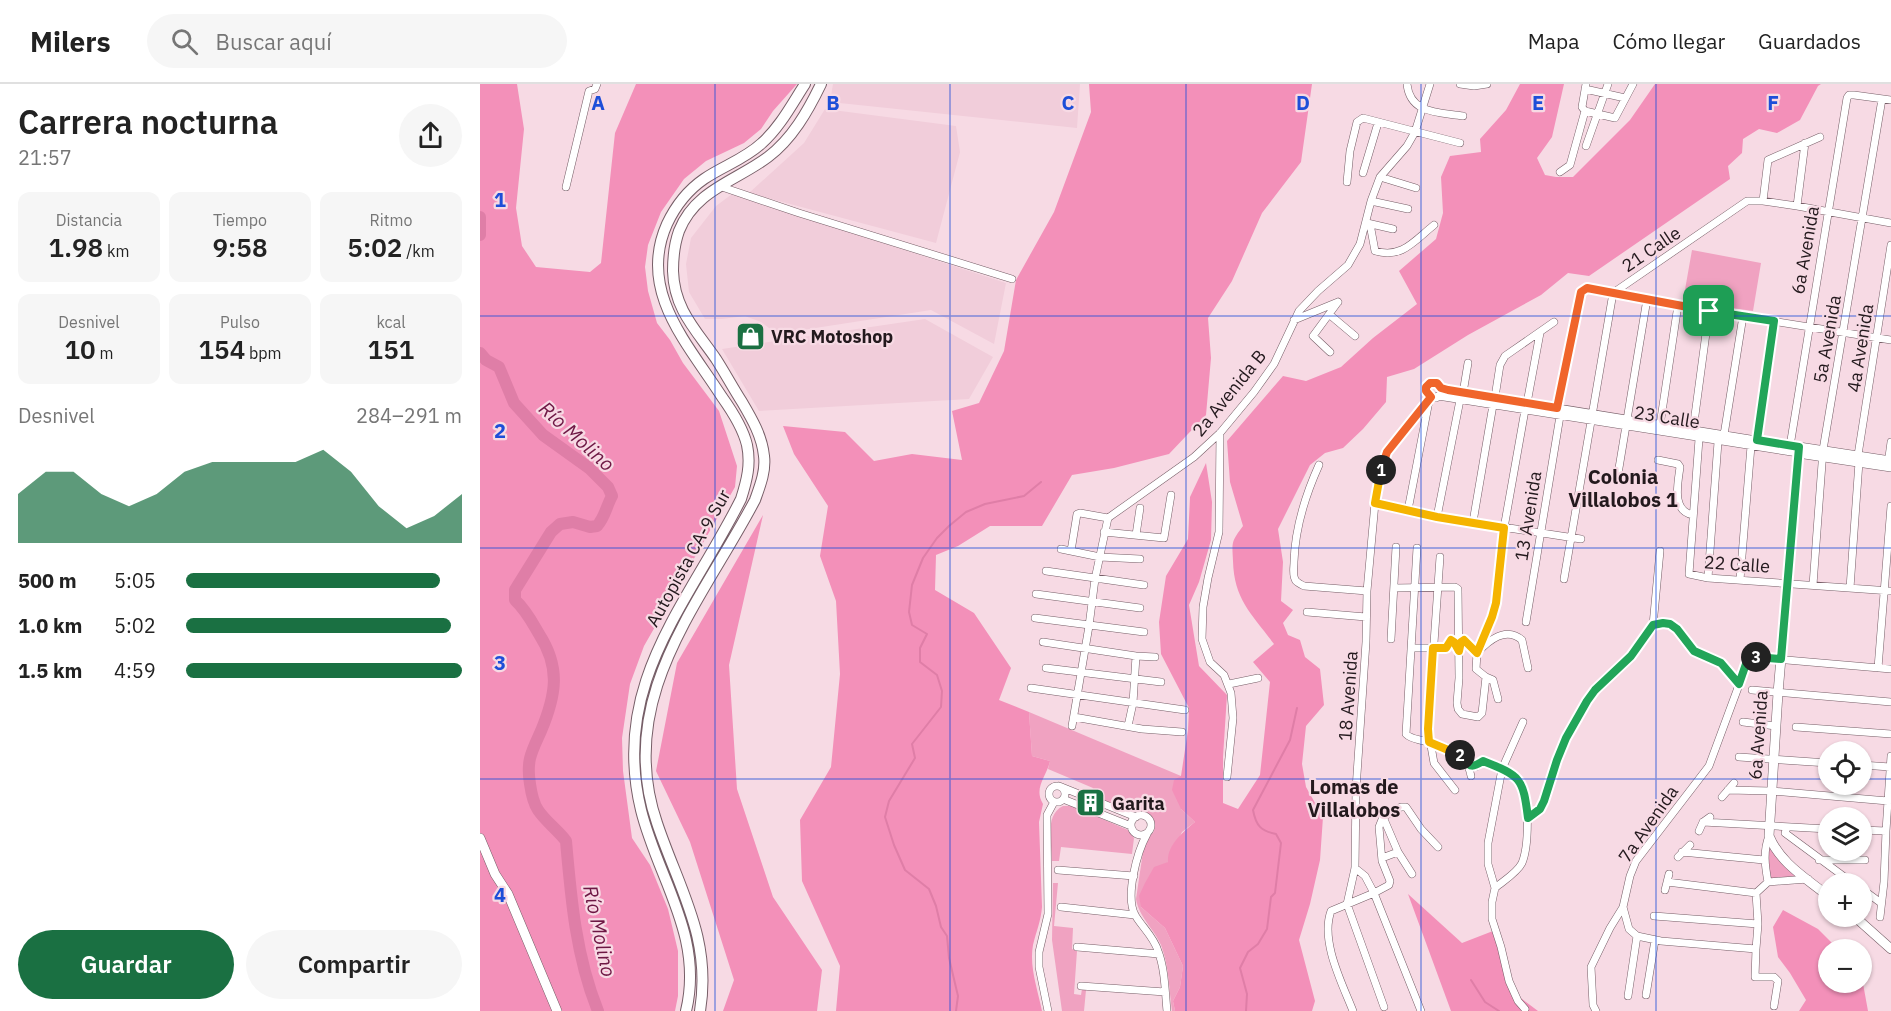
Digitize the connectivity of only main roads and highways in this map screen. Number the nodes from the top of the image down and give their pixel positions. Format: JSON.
{"nodes":[{"id":1,"x":821,"y":84,"type":"edge"},
{"id":2,"x":804,"y":85,"type":"edge"},
{"id":3,"x":815,"y":96,"type":"junction"},
{"id":4,"x":1796,"y":449,"type":"joint"},
{"id":5,"x":1889,"y":464,"type":"edge"},
{"id":6,"x":480,"y":838,"type":"edge"},
{"id":7,"x":1818,"y":888,"type":"edge"},
{"id":8,"x":1866,"y":927,"type":"edge"},
{"id":9,"x":1891,"y":949,"type":"edge"},
{"id":10,"x":557,"y":1011,"type":"edge"},
{"id":11,"x":686,"y":1011,"type":"edge"},
{"id":12,"x":700,"y":1011,"type":"edge"}],
"edges":[{"from":1,"to":3,"type":"highway","name":"Autopista CA-9 Sur"},
{"from":2,"to":3,"type":"highway"},
{"from":2,"to":11,"type":"highway","name":"Autopista CA-9 Sur"},
{"from":3,"to":12,"type":"highway","name":"Autopista CA-9 Sur"},
{"from":4,"to":5,"type":"main road","name":"23 Calle"},
{"from":4,"to":7,"type":"main road","name":"6a Avenida"},
{"from":6,"to":10,"type":"main road"},
{"from":8,"to":9,"type":"main road"}]}
